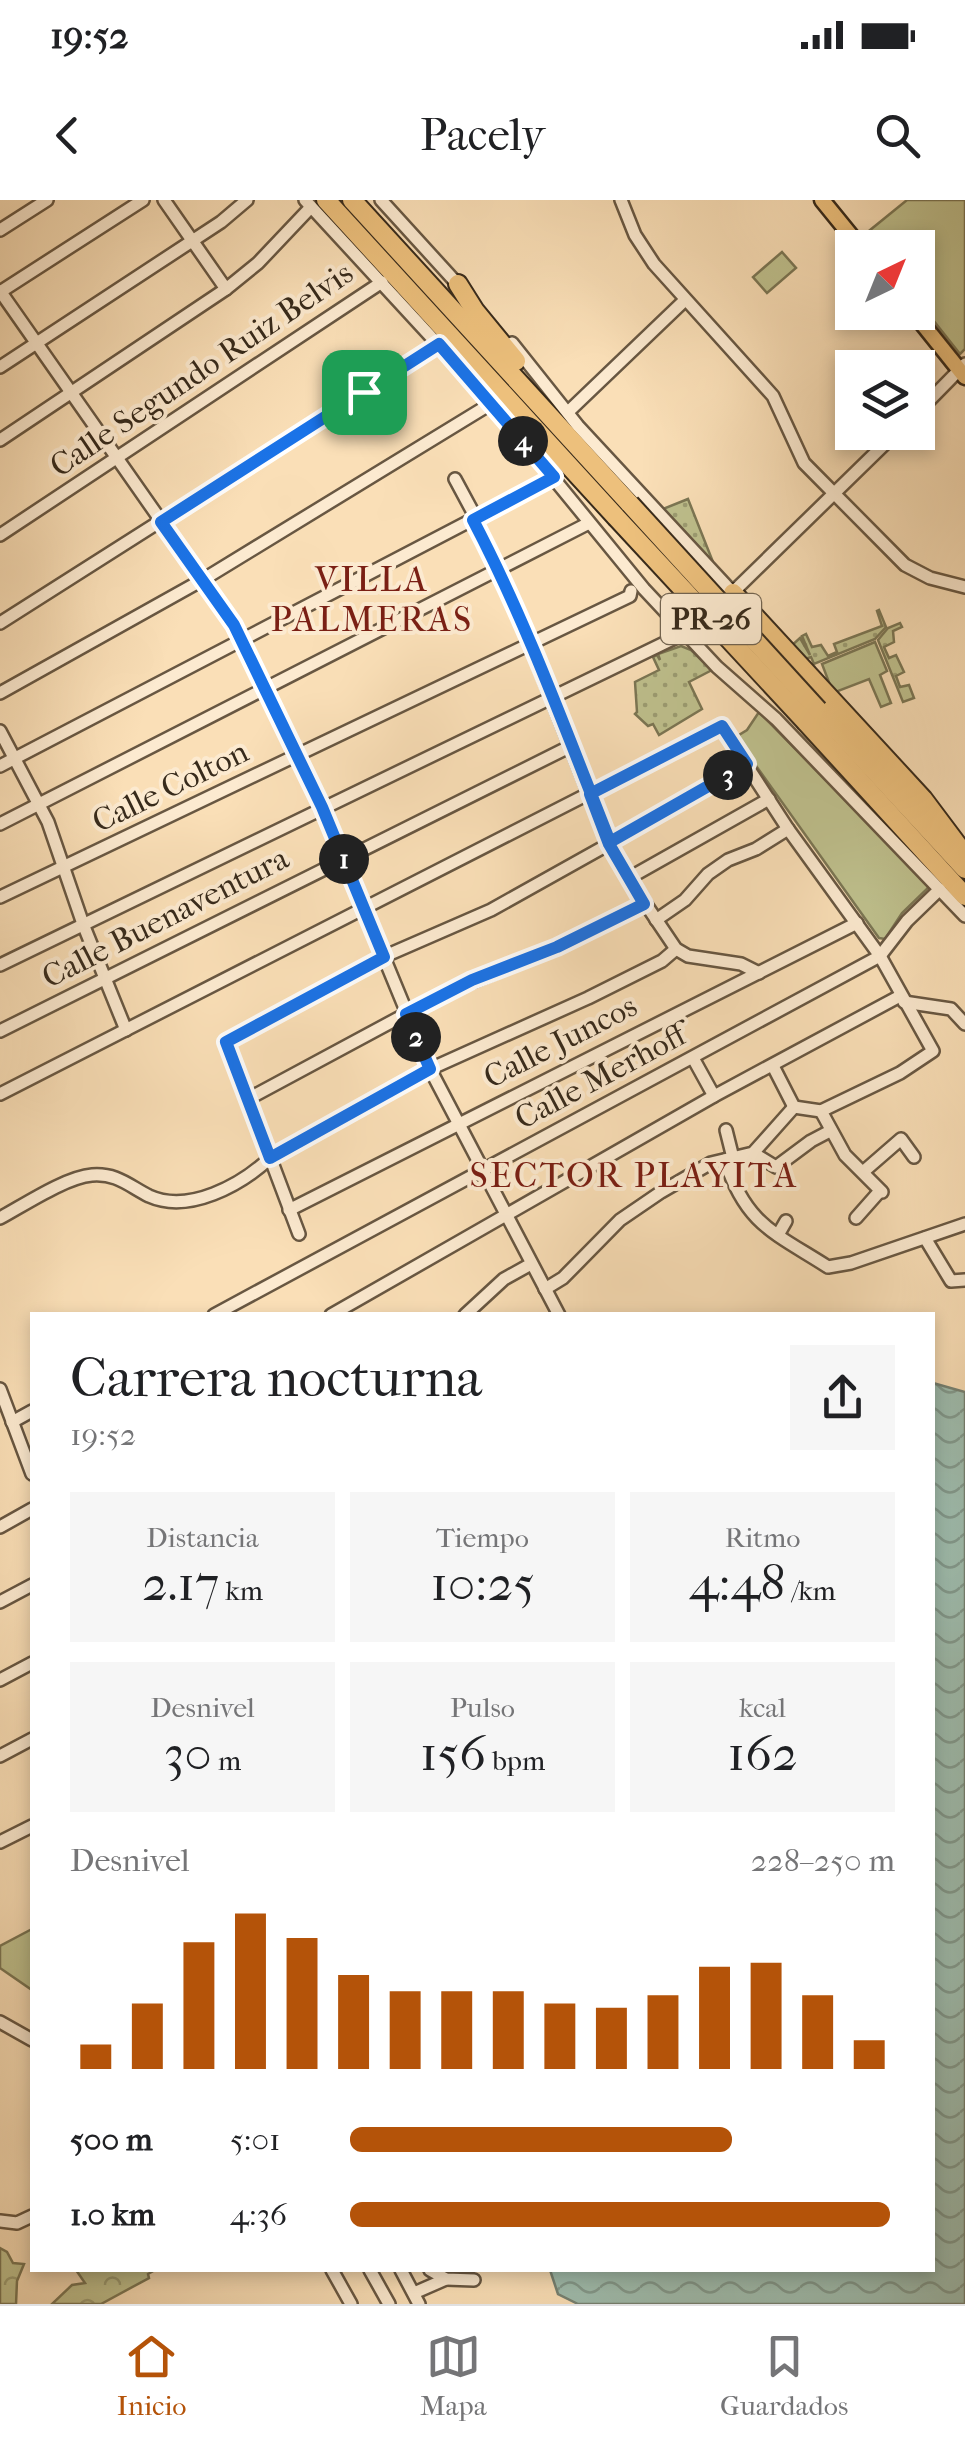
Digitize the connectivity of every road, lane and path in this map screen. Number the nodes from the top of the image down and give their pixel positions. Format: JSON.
{"nodes":[{"id":1,"x":47,"y":200,"type":"edge"},
{"id":2,"x":143,"y":200,"type":"edge"},
{"id":3,"x":164,"y":200,"type":"edge"},
{"id":4,"x":247,"y":200,"type":"edge"},
{"id":5,"x":352,"y":200,"type":"edge"},
{"id":6,"x":381,"y":200,"type":"edge"},
{"id":7,"x":621,"y":200,"type":"edge"},
{"id":8,"x":822,"y":200,"type":"edge"},
{"id":9,"x":314,"y":202,"type":"edge"},
{"id":10,"x":0,"y":230,"type":"edge"},
{"id":11,"x":846,"y":230,"type":"edge"},
{"id":12,"x":191,"y":242,"type":"junction"},
{"id":13,"x":384,"y":250,"type":"junction"},
{"id":14,"x":382,"y":282,"type":"junction"},
{"id":15,"x":458,"y":284,"type":"junction"},
{"id":16,"x":226,"y":288,"type":"junction"},
{"id":17,"x":0,"y":291,"type":"edge"},
{"id":18,"x":685,"y":300,"type":"junction"},
{"id":19,"x":929,"y":330,"type":"edge"},
{"id":20,"x":36,"y":344,"type":"junction"},
{"id":21,"x":439,"y":344,"type":"junction"},
{"id":22,"x":0,"y":367,"type":"edge"},
{"id":23,"x":963,"y":370,"type":"edge"},
{"id":24,"x":72,"y":393,"type":"junction"},
{"id":25,"x":935,"y":396,"type":"edge"},
{"id":26,"x":534,"y":397,"type":"junction"},
{"id":27,"x":492,"y":403,"type":"junction"},
{"id":28,"x":568,"y":412,"type":"junction"},
{"id":29,"x":0,"y":440,"type":"edge"},
{"id":30,"x":879,"y":450,"type":"edge"},
{"id":31,"x":117,"y":459,"type":"junction"},
{"id":32,"x":554,"y":477,"type":"junction"},
{"id":33,"x":454,"y":479,"type":"dead end"},
{"id":34,"x":834,"y":494,"type":"junction"},
{"id":35,"x":623,"y":511,"type":"junction"},
{"id":36,"x":475,"y":519,"type":"junction"},
{"id":37,"x":161,"y":522,"type":"junction"},
{"id":38,"x":589,"y":522,"type":"junction"},
{"id":39,"x":0,"y":535,"type":"edge"},
{"id":40,"x":500,"y":570,"type":"junction"},
{"id":41,"x":204,"y":579,"type":"junction"},
{"id":42,"x":965,"y":587,"type":"edge"},
{"id":43,"x":631,"y":591,"type":"dead end"},
{"id":44,"x":733,"y":592,"type":"junction"},
{"id":45,"x":0,"y":623,"type":"edge"},
{"id":46,"x":685,"y":633,"type":"junction"},
{"id":47,"x":242,"y":641,"type":"junction"},
{"id":48,"x":531,"y":644,"type":"junction"},
{"id":49,"x":264,"y":689,"type":"junction"},
{"id":50,"x":0,"y":694,"type":"edge"},
{"id":51,"x":551,"y":698,"type":"junction"},
{"id":52,"x":812,"y":716,"type":"junction"},
{"id":53,"x":0,"y":731,"type":"edge"},
{"id":54,"x":571,"y":746,"type":"junction"},
{"id":55,"x":298,"y":755,"type":"junction"},
{"id":56,"x":15,"y":758,"type":"junction"},
{"id":57,"x":747,"y":764,"type":"junction"},
{"id":58,"x":0,"y":766,"type":"edge"},
{"id":59,"x":590,"y":794,"type":"junction"},
{"id":60,"x":768,"y":800,"type":"junction"},
{"id":61,"x":39,"y":802,"type":"junction"},
{"id":62,"x":322,"y":807,"type":"junction"},
{"id":63,"x":0,"y":824,"type":"edge"},
{"id":64,"x":788,"y":829,"type":"junction"},
{"id":65,"x":610,"y":843,"type":"junction"},
{"id":66,"x":965,"y":855,"type":"edge"},
{"id":67,"x":344,"y":858,"type":"junction"},
{"id":68,"x":64,"y":867,"type":"junction"},
{"id":69,"x":965,"y":869,"type":"edge"},
{"id":70,"x":630,"y":878,"type":"junction"},
{"id":71,"x":940,"y":889,"type":"junction"},
{"id":72,"x":965,"y":896,"type":"edge"},
{"id":73,"x":0,"y":898,"type":"edge"},
{"id":74,"x":644,"y":904,"type":"junction"},
{"id":75,"x":364,"y":909,"type":"junction"},
{"id":76,"x":965,"y":916,"type":"edge"},
{"id":77,"x":656,"y":920,"type":"junction"},
{"id":78,"x":857,"y":922,"type":"junction"},
{"id":79,"x":84,"y":924,"type":"junction"},
{"id":80,"x":676,"y":949,"type":"junction"},
{"id":81,"x":880,"y":956,"type":"junction"},
{"id":82,"x":384,"y":957,"type":"junction"},
{"id":83,"x":0,"y":964,"type":"edge"},
{"id":84,"x":759,"y":972,"type":"junction"},
{"id":85,"x":105,"y":978,"type":"junction"},
{"id":86,"x":902,"y":999,"type":"junction"},
{"id":87,"x":406,"y":1014,"type":"junction"},
{"id":88,"x":965,"y":1024,"type":"edge"},
{"id":89,"x":126,"y":1030,"type":"junction"},
{"id":90,"x":0,"y":1031,"type":"edge"},
{"id":91,"x":694,"y":1058,"type":"junction"},
{"id":92,"x":773,"y":1066,"type":"junction"},
{"id":93,"x":430,"y":1069,"type":"junction"},
{"id":94,"x":0,"y":1094,"type":"edge"},
{"id":95,"x":714,"y":1096,"type":"junction"},
{"id":96,"x":248,"y":1099,"type":"junction"},
{"id":97,"x":794,"y":1107,"type":"junction"},
{"id":98,"x":821,"y":1112,"type":"junction"},
{"id":99,"x":459,"y":1124,"type":"junction"},
{"id":100,"x":726,"y":1130,"type":"dead end"},
{"id":101,"x":830,"y":1131,"type":"junction"},
{"id":102,"x":876,"y":1140,"type":"dead end"},
{"id":103,"x":884,"y":1152,"type":"junction"},
{"id":104,"x":752,"y":1153,"type":"junction"},
{"id":105,"x":270,"y":1158,"type":"junction"},
{"id":106,"x":914,"y":1158,"type":"dead end"},
{"id":107,"x":729,"y":1159,"type":"junction"},
{"id":108,"x":484,"y":1169,"type":"junction"},
{"id":109,"x":863,"y":1172,"type":"junction"},
{"id":110,"x":289,"y":1210,"type":"junction"},
{"id":111,"x":507,"y":1213,"type":"junction"},
{"id":112,"x":0,"y":1218,"type":"edge"},
{"id":113,"x":856,"y":1218,"type":"dead end"},
{"id":114,"x":786,"y":1221,"type":"dead end"},
{"id":115,"x":965,"y":1224,"type":"edge"},
{"id":116,"x":299,"y":1234,"type":"dead end"},
{"id":117,"x":778,"y":1235,"type":"junction"},
{"id":118,"x":924,"y":1238,"type":"junction"},
{"id":119,"x":531,"y":1264,"type":"junction"},
{"id":120,"x":965,"y":1280,"type":"edge"},
{"id":121,"x":545,"y":1289,"type":"junction"},
{"id":122,"x":232,"y":1311,"type":"edge"},
{"id":123,"x":336,"y":1312,"type":"edge"},
{"id":124,"x":469,"y":1312,"type":"edge"},
{"id":125,"x":557,"y":1312,"type":"edge"},
{"id":126,"x":0,"y":1388,"type":"edge"},
{"id":127,"x":30,"y":1412,"type":"edge"},
{"id":128,"x":12,"y":1422,"type":"junction"},
{"id":129,"x":30,"y":1469,"type":"edge"},
{"id":130,"x":30,"y":1510,"type":"edge"},
{"id":131,"x":0,"y":1527,"type":"edge"},
{"id":132,"x":30,"y":1585,"type":"edge"},
{"id":133,"x":0,"y":1602,"type":"edge"},
{"id":134,"x":30,"y":1664,"type":"edge"},
{"id":135,"x":0,"y":1680,"type":"edge"},
{"id":136,"x":30,"y":1740,"type":"edge"},
{"id":137,"x":0,"y":1756,"type":"edge"},
{"id":138,"x":30,"y":1827,"type":"edge"},
{"id":139,"x":0,"y":1842,"type":"edge"},
{"id":140,"x":0,"y":2022,"type":"edge"},
{"id":141,"x":30,"y":2039,"type":"edge"},
{"id":142,"x":30,"y":2217,"type":"edge"},
{"id":143,"x":0,"y":2221,"type":"edge"},
{"id":144,"x":333,"y":2272,"type":"edge"},
{"id":145,"x":371,"y":2272,"type":"edge"},
{"id":146,"x":402,"y":2272,"type":"edge"},
{"id":147,"x":434,"y":2272,"type":"edge"},
{"id":148,"x":446,"y":2279,"type":"junction"},
{"id":149,"x":474,"y":2280,"type":"dead end"},
{"id":150,"x":416,"y":2298,"type":"edge"},
{"id":151,"x":347,"y":2303,"type":"edge"},
{"id":152,"x":389,"y":2304,"type":"edge"}],
"edges":[{"from":1,"to":10,"type":"street"},
{"from":2,"to":17,"type":"street"},
{"from":3,"to":12,"type":"street"},
{"from":4,"to":12,"type":"street"},
{"from":5,"to":13,"type":"highway","number":"PR-26"},
{"from":6,"to":15,"type":"street"},
{"from":7,"to":18,"type":"street"},
{"from":8,"to":11,"type":"main road"},
{"from":9,"to":13,"type":"highway","number":"PR-26"},
{"from":9,"to":14,"type":"street"},
{"from":9,"to":16,"type":"street"},
{"from":12,"to":16,"type":"street"},
{"from":12,"to":20,"type":"street"},
{"from":13,"to":26,"type":"highway","number":"PR-26"},
{"from":13,"to":35,"type":"highway","number":"PR-26"},
{"from":14,"to":21,"type":"street"},
{"from":14,"to":31,"type":"street","name":"Calle Segundo Ruiz Belvis"},
{"from":15,"to":26,"type":"highway"},
{"from":15,"to":28,"type":"street"},
{"from":16,"to":24,"type":"street"},
{"from":17,"to":20,"type":"street"},
{"from":18,"to":28,"type":"street"},
{"from":18,"to":34,"type":"street"},
{"from":19,"to":23,"type":"main road"},
{"from":20,"to":22,"type":"street"},
{"from":20,"to":24,"type":"street"},
{"from":21,"to":27,"type":"street"},
{"from":21,"to":37,"type":"street"},
{"from":23,"to":25,"type":"street"},
{"from":24,"to":29,"type":"street"},
{"from":24,"to":31,"type":"street"},
{"from":26,"to":35,"type":"highway","number":"PR-26"},
{"from":27,"to":32,"type":"street"},
{"from":27,"to":41,"type":"street"},
{"from":28,"to":44,"type":"street"},
{"from":30,"to":34,"type":"street"},
{"from":31,"to":37,"type":"street"},
{"from":31,"to":39,"type":"street","name":"Calle Segundo Ruiz Belvis"},
{"from":32,"to":36,"type":"street"},
{"from":32,"to":38,"type":"street"},
{"from":33,"to":36,"type":"street"},
{"from":34,"to":42,"type":"street"},
{"from":34,"to":44,"type":"street"},
{"from":35,"to":52,"type":"highway","number":"PR-26","bridge":true},
{"from":36,"to":40,"type":"street"},
{"from":36,"to":47,"type":"street"},
{"from":37,"to":41,"type":"street"},
{"from":37,"to":45,"type":"street"},
{"from":38,"to":40,"type":"street"},
{"from":38,"to":46,"type":"street"},
{"from":40,"to":48,"type":"street"},
{"from":40,"to":49,"type":"street"},
{"from":41,"to":47,"type":"street"},
{"from":41,"to":50,"type":"street"},
{"from":43,"to":48,"type":"street","name":"Calle Colton"},
{"from":44,"to":46,"type":"street"},
{"from":44,"to":66,"type":"highway"},
{"from":46,"to":51,"type":"street"},
{"from":46,"to":71,"type":"street"},
{"from":47,"to":49,"type":"street"},
{"from":47,"to":56,"type":"street"},
{"from":48,"to":51,"type":"street"},
{"from":48,"to":55,"type":"street","name":"Calle Colton"},
{"from":49,"to":55,"type":"street"},
{"from":49,"to":61,"type":"street"},
{"from":51,"to":54,"type":"street"},
{"from":51,"to":62,"type":"street"},
{"from":52,"to":69,"type":"highway","number":"PR-26"},
{"from":52,"to":72,"type":"highway","number":"PR-26"},
{"from":53,"to":56,"type":"street"},
{"from":54,"to":59,"type":"street"},
{"from":54,"to":67,"type":"street","name":"Calle Buenaventura"},
{"from":55,"to":62,"type":"street"},
{"from":55,"to":68,"type":"street","name":"Calle Colton"},
{"from":56,"to":58,"type":"street"},
{"from":56,"to":61,"type":"street"},
{"from":57,"to":59,"type":"street"},
{"from":57,"to":60,"type":"street"},
{"from":57,"to":65,"type":"street"},
{"from":59,"to":65,"type":"street"},
{"from":59,"to":75,"type":"street"},
{"from":60,"to":64,"type":"street"},
{"from":60,"to":70,"type":"street"},
{"from":61,"to":63,"type":"street"},
{"from":61,"to":68,"type":"street"},
{"from":62,"to":67,"type":"street"},
{"from":62,"to":79,"type":"street"},
{"from":64,"to":77,"type":"street"},
{"from":64,"to":78,"type":"street"},
{"from":65,"to":70,"type":"street"},
{"from":65,"to":82,"type":"street"},
{"from":67,"to":75,"type":"street"},
{"from":67,"to":85,"type":"street","name":"Calle Buenaventura"},
{"from":68,"to":73,"type":"street","name":"Calle Colton"},
{"from":68,"to":79,"type":"street"},
{"from":70,"to":74,"type":"street"},
{"from":71,"to":76,"type":"street"},
{"from":71,"to":81,"type":"street","name":"Calle Merhoff"},
{"from":74,"to":77,"type":"street"},
{"from":74,"to":87,"type":"street"},
{"from":75,"to":82,"type":"street"},
{"from":75,"to":89,"type":"street"},
{"from":77,"to":80,"type":"street"},
{"from":78,"to":81,"type":"street"},
{"from":78,"to":84,"type":"street","name":"Calle Juncos"},
{"from":79,"to":83,"type":"street"},
{"from":79,"to":85,"type":"street"},
{"from":80,"to":84,"type":"street"},
{"from":80,"to":93,"type":"street"},
{"from":81,"to":86,"type":"street"},
{"from":81,"to":91,"type":"street","name":"Calle Merhoff"},
{"from":82,"to":87,"type":"street"},
{"from":82,"to":96,"type":"street"},
{"from":84,"to":99,"type":"street","name":"Calle Juncos"},
{"from":85,"to":89,"type":"street"},
{"from":85,"to":90,"type":"street","name":"Calle Buenaventura"},
{"from":86,"to":88,"type":"street"},
{"from":86,"to":92,"type":"street"},
{"from":86,"to":98,"type":"street"},
{"from":87,"to":93,"type":"street"},
{"from":87,"to":96,"type":"street"},
{"from":89,"to":94,"type":"street"},
{"from":91,"to":95,"type":"street"},
{"from":91,"to":108,"type":"street","name":"Calle Merhoff"},
{"from":92,"to":95,"type":"street"},
{"from":92,"to":97,"type":"street"},
{"from":93,"to":99,"type":"street"},
{"from":93,"to":105,"type":"street"},
{"from":95,"to":111,"type":"street"},
{"from":96,"to":105,"type":"street"},
{"from":97,"to":98,"type":"street"},
{"from":97,"to":104,"type":"street"},
{"from":98,"to":101,"type":"street"},
{"from":99,"to":108,"type":"street"},
{"from":99,"to":110,"type":"street","name":"Calle Juncos"},
{"from":100,"to":107,"type":"street"},
{"from":101,"to":104,"type":"street"},
{"from":101,"to":109,"type":"street"},
{"from":102,"to":103,"type":"street"},
{"from":103,"to":106,"type":"street"},
{"from":103,"to":109,"type":"street"},
{"from":104,"to":107,"type":"street"},
{"from":105,"to":110,"type":"street"},
{"from":105,"to":112,"type":"street"},
{"from":107,"to":117,"type":"street"},
{"from":107,"to":121,"type":"street"},
{"from":108,"to":111,"type":"street"},
{"from":108,"to":122,"type":"street","name":"Calle Merhoff"},
{"from":109,"to":113,"type":"street"},
{"from":110,"to":116,"type":"street"},
{"from":111,"to":119,"type":"street"},
{"from":111,"to":123,"type":"street"},
{"from":114,"to":117,"type":"street"},
{"from":115,"to":118,"type":"street"},
{"from":117,"to":118,"type":"street"},
{"from":118,"to":120,"type":"street"},
{"from":119,"to":121,"type":"street"},
{"from":119,"to":124,"type":"street"},
{"from":121,"to":125,"type":"street"},
{"from":126,"to":128,"type":"street"},
{"from":127,"to":128,"type":"street"},
{"from":128,"to":129,"type":"street"},
{"from":130,"to":131,"type":"street"},
{"from":132,"to":133,"type":"street"},
{"from":134,"to":135,"type":"street"},
{"from":136,"to":137,"type":"street"},
{"from":138,"to":139,"type":"street"},
{"from":140,"to":141,"type":"street"},
{"from":142,"to":143,"type":"street"},
{"from":144,"to":151,"type":"street"},
{"from":145,"to":152,"type":"street"},
{"from":146,"to":150,"type":"street"},
{"from":147,"to":148,"type":"street"},
{"from":148,"to":149,"type":"street"},
{"from":148,"to":150,"type":"street"}]}
